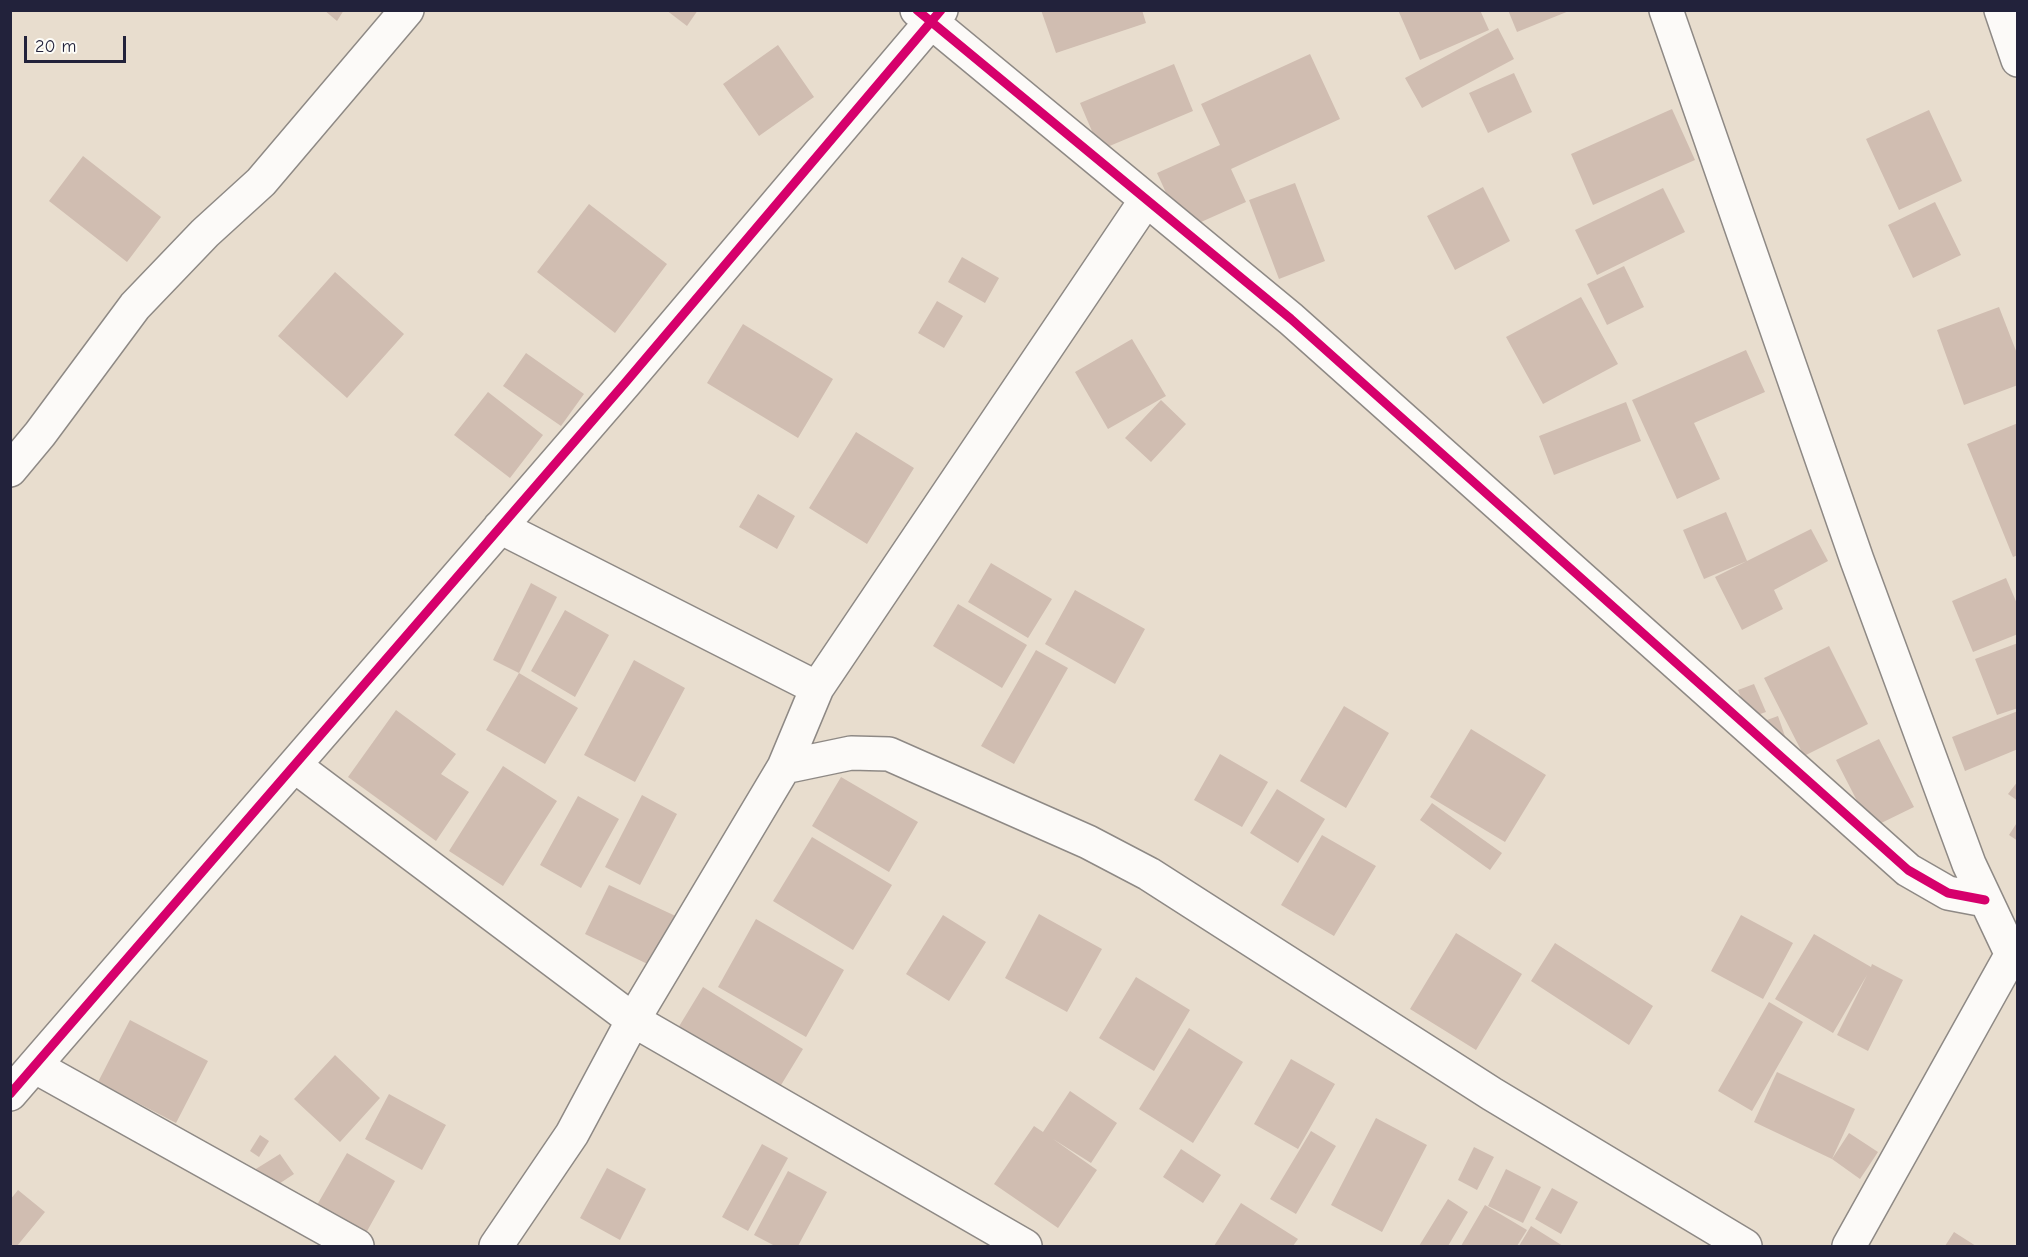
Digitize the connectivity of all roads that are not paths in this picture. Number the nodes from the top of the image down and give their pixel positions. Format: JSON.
{"nodes":[{"id":1,"x":407,"y":10,"type":"edge"},
{"id":2,"x":1666,"y":10,"type":"edge"},
{"id":3,"x":2001,"y":10,"type":"edge"},
{"id":4,"x":930,"y":14,"type":"edge"},
{"id":5,"x":2018,"y":60,"type":"edge"},
{"id":6,"x":1146,"y":200,"type":"junction"},
{"id":7,"x":10,"y":470,"type":"edge"},
{"id":8,"x":500,"y":527,"type":"junction"},
{"id":9,"x":817,"y":688,"type":"junction"},
{"id":10,"x":295,"y":766,"type":"junction"},
{"id":11,"x":784,"y":767,"type":"junction"},
{"id":12,"x":1985,"y":900,"type":"junction"},
{"id":13,"x":2014,"y":948,"type":"edge"},
{"id":14,"x":633,"y":1020,"type":"junction"},
{"id":15,"x":36,"y":1067,"type":"junction"},
{"id":16,"x":10,"y":1094,"type":"edge"},
{"id":17,"x":357,"y":1246,"type":"edge"},
{"id":18,"x":496,"y":1246,"type":"edge"},
{"id":19,"x":1024,"y":1246,"type":"edge"},
{"id":20,"x":1745,"y":1246,"type":"edge"},
{"id":21,"x":1849,"y":1246,"type":"edge"}],
"edges":[{"from":1,"to":7,"type":"street"},
{"from":2,"to":12,"type":"street"},
{"from":3,"to":5,"type":"street"},
{"from":4,"to":6,"type":"street"},
{"from":4,"to":8,"type":"street"},
{"from":6,"to":9,"type":"street"},
{"from":6,"to":12,"type":"street"},
{"from":8,"to":9,"type":"street"},
{"from":8,"to":10,"type":"street"},
{"from":9,"to":11,"type":"street"},
{"from":10,"to":14,"type":"street"},
{"from":10,"to":15,"type":"street"},
{"from":11,"to":14,"type":"street"},
{"from":11,"to":20,"type":"street"},
{"from":12,"to":13,"type":"street"},
{"from":13,"to":21,"type":"street"},
{"from":14,"to":18,"type":"street"},
{"from":14,"to":19,"type":"street"},
{"from":15,"to":16,"type":"street"},
{"from":15,"to":17,"type":"street"}]}
